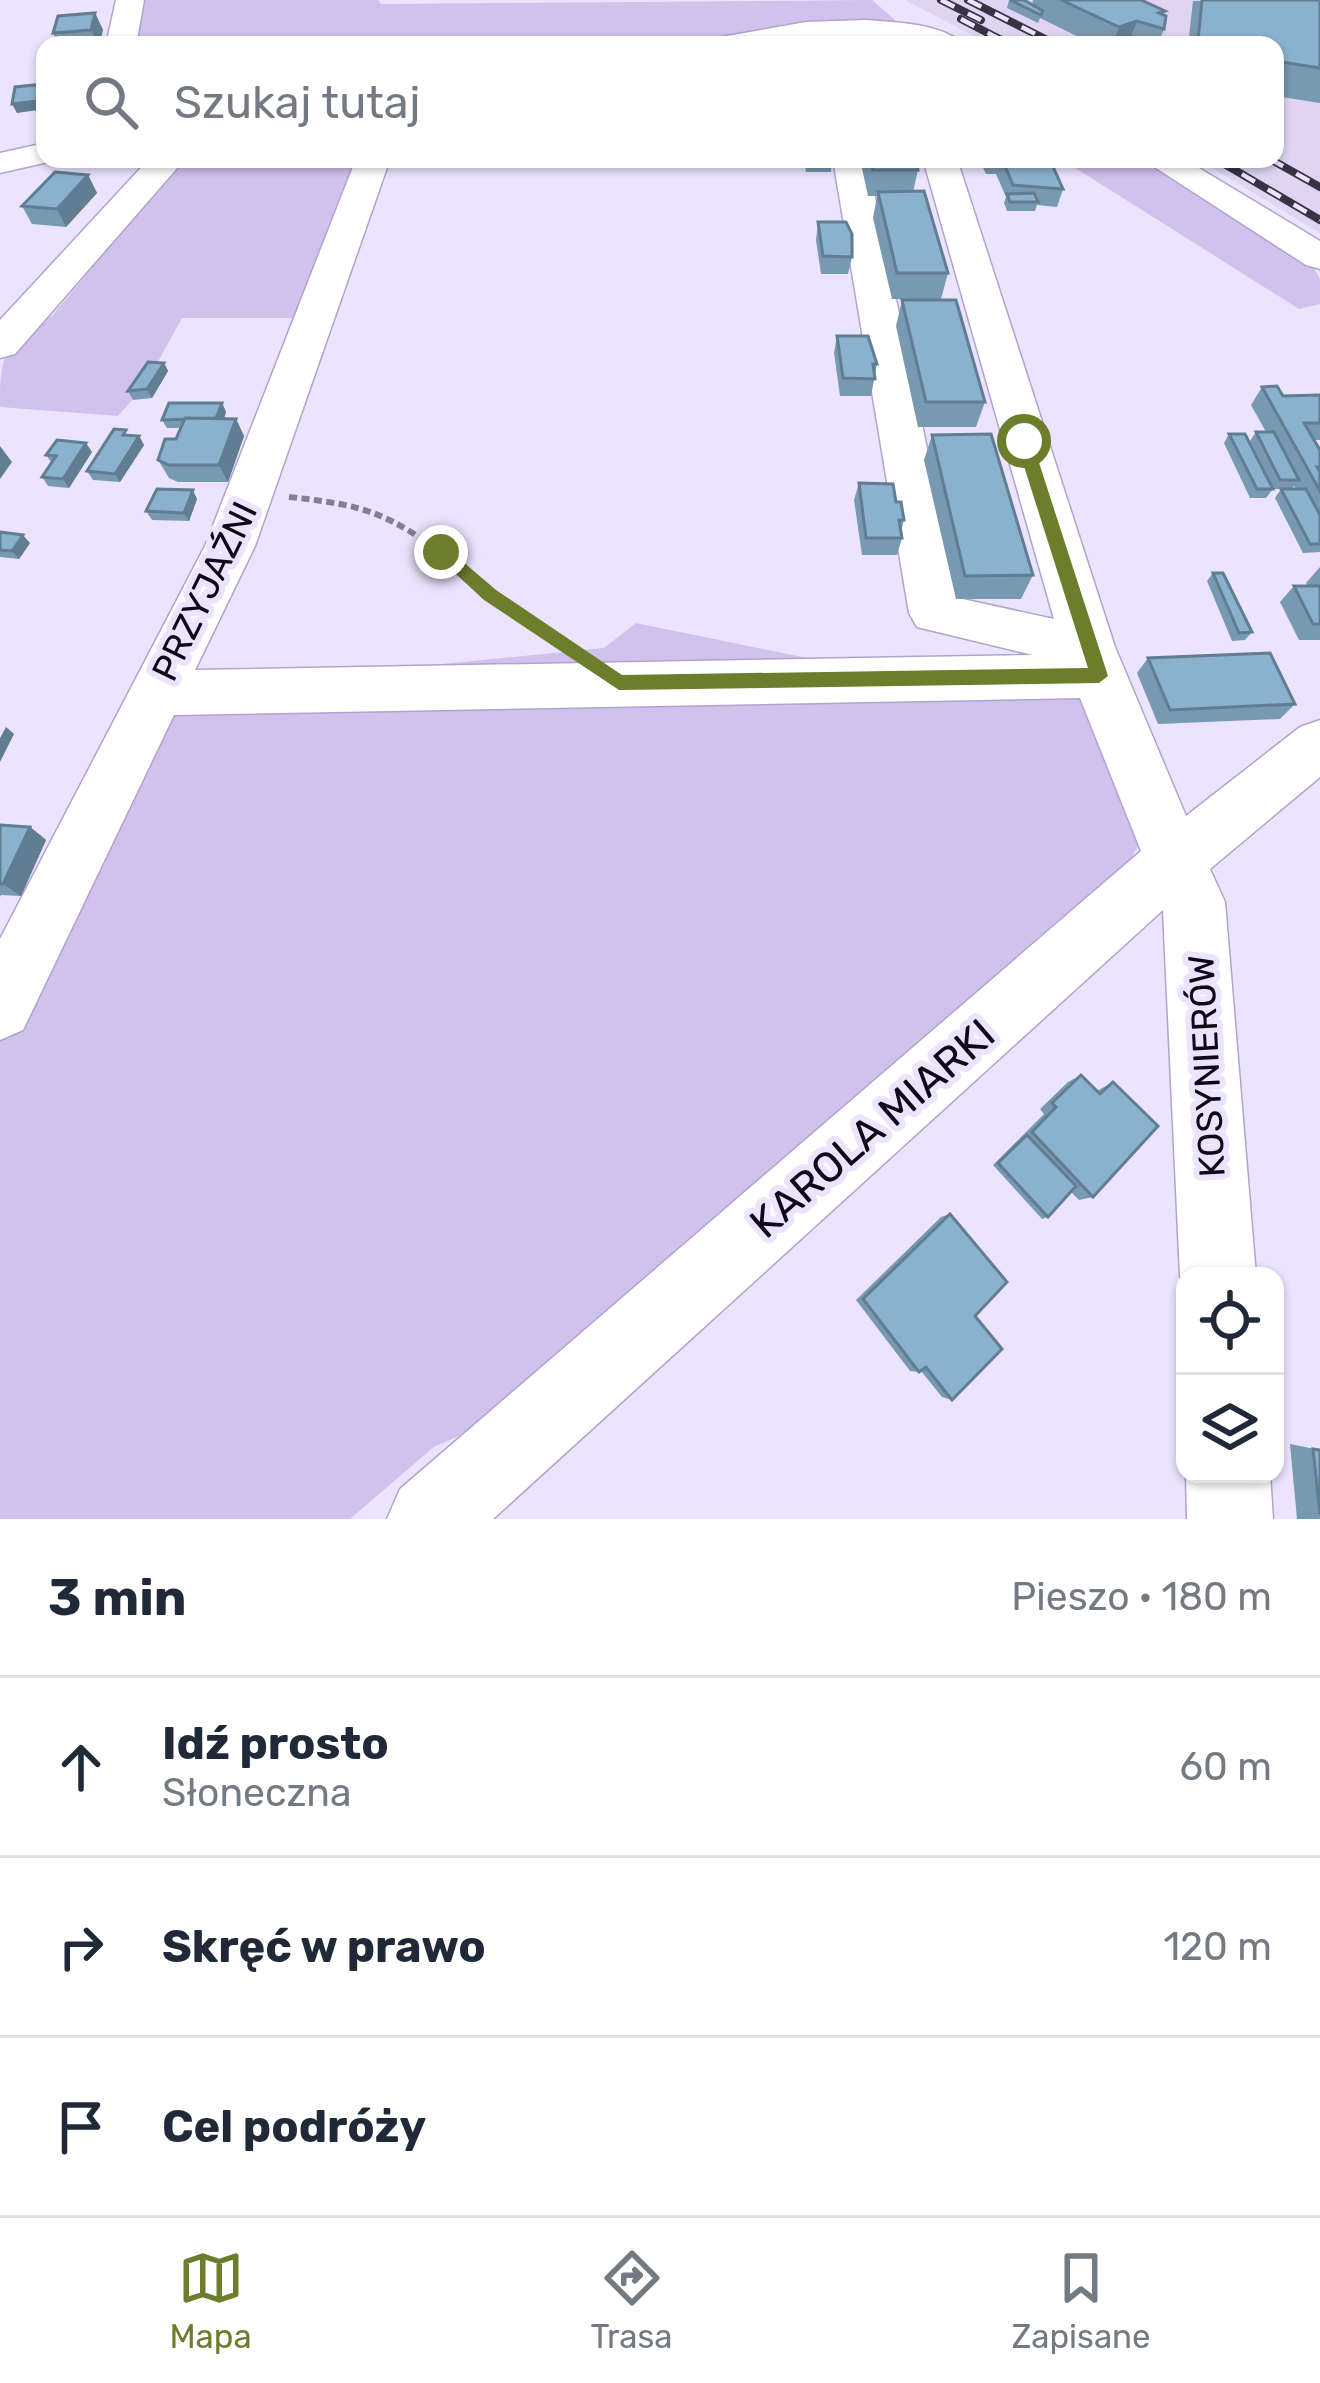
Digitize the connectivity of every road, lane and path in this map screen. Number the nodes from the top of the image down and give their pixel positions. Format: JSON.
{"nodes":[{"id":1,"x":130,"y":0,"type":"edge"},
{"id":2,"x":123,"y":36,"type":"edge"},
{"id":3,"x":779,"y":36,"type":"edge"},
{"id":4,"x":892,"y":36,"type":"edge"},
{"id":5,"x":36,"y":155,"type":"edge"},
{"id":6,"x":0,"y":164,"type":"edge"},
{"id":7,"x":159,"y":168,"type":"edge"},
{"id":8,"x":370,"y":168,"type":"edge"},
{"id":9,"x":861,"y":168,"type":"edge"},
{"id":10,"x":934,"y":168,"type":"edge"},
{"id":11,"x":1174,"y":168,"type":"edge"},
{"id":12,"x":908,"y":206,"type":"junction"},
{"id":13,"x":1320,"y":257,"type":"edge"},
{"id":14,"x":932,"y":312,"type":"junction"},
{"id":15,"x":0,"y":345,"type":"edge"},
{"id":16,"x":1024,"y":441,"type":"junction"},
{"id":17,"x":904,"y":446,"type":"junction"},
{"id":18,"x":251,"y":495,"type":"junction"},
{"id":19,"x":1094,"y":661,"type":"junction"},
{"id":20,"x":619,"y":683,"type":"junction"},
{"id":21,"x":155,"y":693,"type":"junction"},
{"id":22,"x":1320,"y":744,"type":"edge"},
{"id":23,"x":1178,"y":858,"type":"junction"},
{"id":24,"x":0,"y":1007,"type":"edge"},
{"id":25,"x":1218,"y":1267,"type":"edge"},
{"id":26,"x":1228,"y":1483,"type":"edge"},
{"id":27,"x":430,"y":1519,"type":"edge"},
{"id":28,"x":1230,"y":1519,"type":"edge"}],
"edges":[{"from":1,"to":2,"type":"street"},
{"from":3,"to":4,"type":"street"},
{"from":5,"to":6,"type":"street"},
{"from":7,"to":15,"type":"street"},
{"from":8,"to":18,"type":"street","name":"PRZYJAŹNI"},
{"from":9,"to":12,"type":"street"},
{"from":10,"to":12,"type":"street"},
{"from":11,"to":13,"type":"street"},
{"from":12,"to":14,"type":"street"},
{"from":12,"to":14,"type":"street"},
{"from":14,"to":16,"type":"street","name":"KOSYNIERÓW"},
{"from":14,"to":17,"type":"street"},
{"from":16,"to":17,"type":"street"},
{"from":16,"to":19,"type":"street","name":"KOSYNIERÓW"},
{"from":17,"to":19,"type":"street"},
{"from":18,"to":20,"type":"path"},
{"from":18,"to":21,"type":"street","name":"PRZYJAŹNI"},
{"from":19,"to":20,"type":"street"},
{"from":19,"to":23,"type":"street","name":"KOSYNIERÓW"},
{"from":20,"to":21,"type":"street"},
{"from":21,"to":24,"type":"street","name":"PRZYJAŹNI"},
{"from":22,"to":23,"type":"street","name":"KAROLA MIARKI"},
{"from":23,"to":25,"type":"street","name":"KOSYNIERÓW"},
{"from":23,"to":27,"type":"street","name":"KAROLA MIARKI"},
{"from":26,"to":28,"type":"street"}]}
